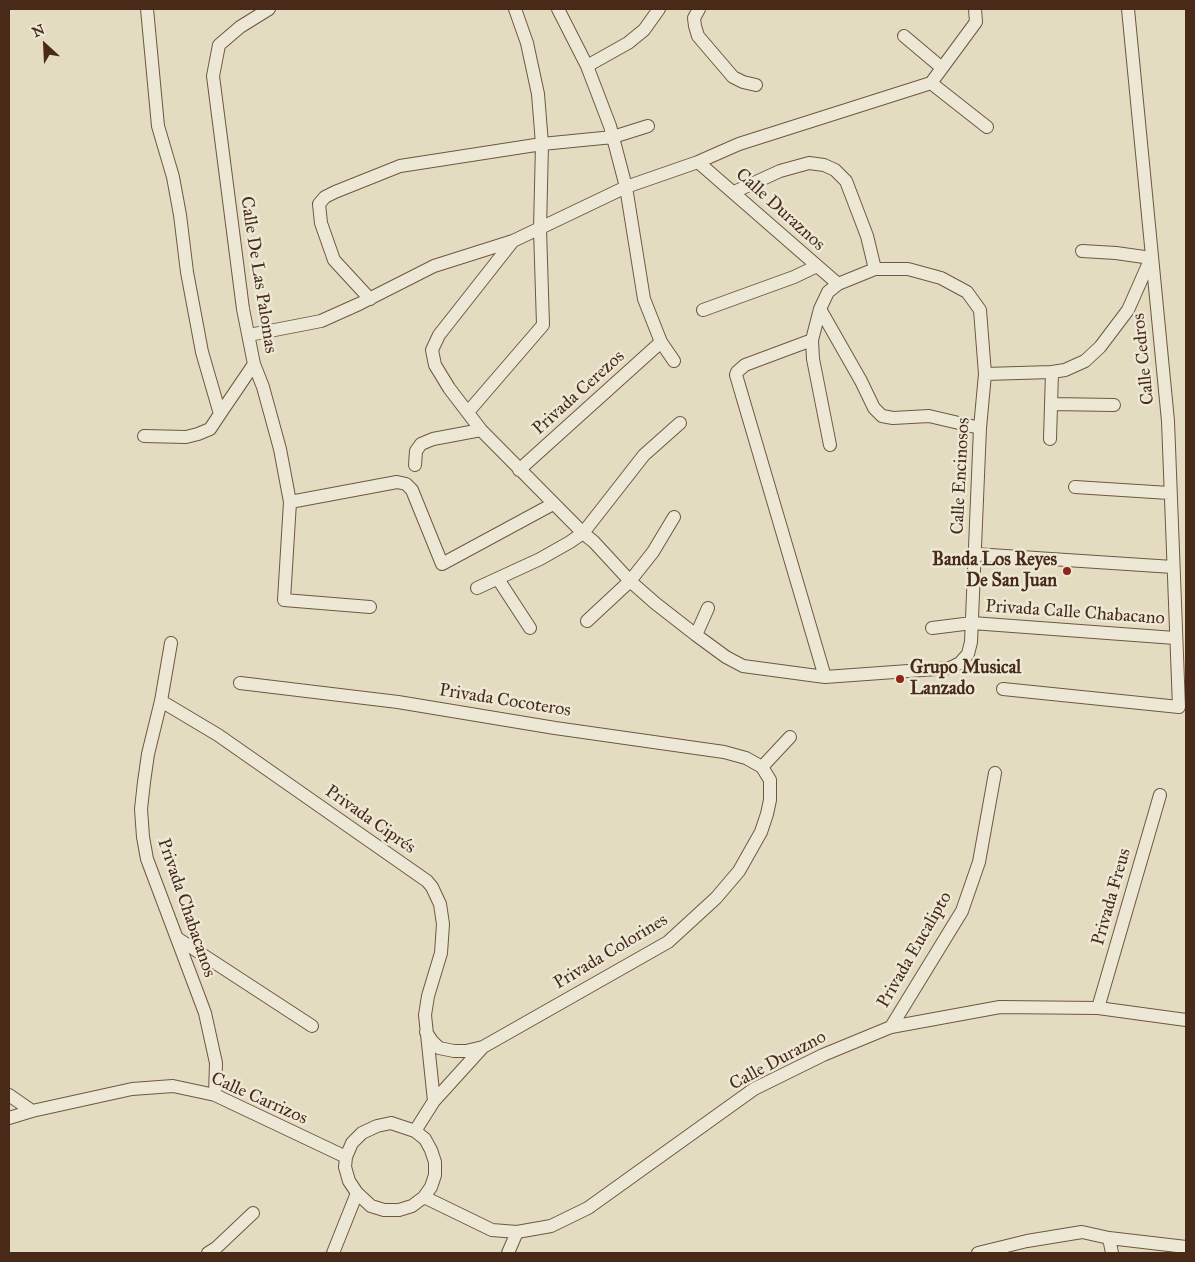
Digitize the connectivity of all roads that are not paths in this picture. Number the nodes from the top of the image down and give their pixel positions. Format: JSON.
{"nodes":[{"id":1,"x":147,"y":9,"type":"edge"},
{"id":2,"x":269,"y":9,"type":"edge"},
{"id":3,"x":515,"y":9,"type":"edge"},
{"id":4,"x":558,"y":9,"type":"edge"},
{"id":5,"x":659,"y":9,"type":"edge"},
{"id":6,"x":699,"y":9,"type":"edge"},
{"id":7,"x":975,"y":9,"type":"edge"},
{"id":8,"x":1128,"y":9,"type":"edge"},
{"id":9,"x":904,"y":36,"type":"dead end"},
{"id":10,"x":587,"y":66,"type":"junction"},
{"id":11,"x":942,"y":68,"type":"junction"},
{"id":12,"x":931,"y":83,"type":"junction"},
{"id":13,"x":756,"y":85,"type":"dead end"},
{"id":14,"x":648,"y":126,"type":"dead end"},
{"id":15,"x":987,"y":127,"type":"dead end"},
{"id":16,"x":613,"y":137,"type":"junction"},
{"id":17,"x":542,"y":144,"type":"junction"},
{"id":18,"x":698,"y":162,"type":"junction"},
{"id":19,"x":626,"y":187,"type":"junction"},
{"id":20,"x":734,"y":192,"type":"junction"},
{"id":21,"x":540,"y":229,"type":"junction"},
{"id":22,"x":513,"y":241,"type":"junction"},
{"id":23,"x":1082,"y":251,"type":"dead end"},
{"id":24,"x":1151,"y":258,"type":"junction"},
{"id":25,"x":817,"y":266,"type":"junction"},
{"id":26,"x":875,"y":269,"type":"junction"},
{"id":27,"x":838,"y":284,"type":"junction"},
{"id":28,"x":370,"y":299,"type":"junction"},
{"id":29,"x":820,"y":309,"type":"junction"},
{"id":30,"x":703,"y":310,"type":"dead end"},
{"id":31,"x":249,"y":334,"type":"junction"},
{"id":32,"x":812,"y":340,"type":"junction"},
{"id":33,"x":661,"y":342,"type":"junction"},
{"id":34,"x":674,"y":360,"type":"dead end"},
{"id":35,"x":254,"y":364,"type":"junction"},
{"id":36,"x":1052,"y":372,"type":"junction"},
{"id":37,"x":985,"y":374,"type":"junction"},
{"id":38,"x":1052,"y":404,"type":"junction"},
{"id":39,"x":1114,"y":405,"type":"dead end"},
{"id":40,"x":468,"y":412,"type":"junction"},
{"id":41,"x":220,"y":414,"type":"junction"},
{"id":42,"x":680,"y":423,"type":"dead end"},
{"id":43,"x":980,"y":428,"type":"junction"},
{"id":44,"x":481,"y":430,"type":"junction"},
{"id":45,"x":144,"y":436,"type":"dead end"},
{"id":46,"x":1050,"y":440,"type":"dead end"},
{"id":47,"x":830,"y":445,"type":"dead end"},
{"id":48,"x":415,"y":465,"type":"dead end"},
{"id":49,"x":520,"y":470,"type":"junction"},
{"id":50,"x":1075,"y":486,"type":"dead end"},
{"id":51,"x":1170,"y":493,"type":"junction"},
{"id":52,"x":290,"y":502,"type":"junction"},
{"id":53,"x":553,"y":504,"type":"junction"},
{"id":54,"x":674,"y":516,"type":"dead end"},
{"id":55,"x":582,"y":533,"type":"junction"},
{"id":56,"x":975,"y":554,"type":"junction"},
{"id":57,"x":1173,"y":567,"type":"junction"},
{"id":58,"x":498,"y":579,"type":"junction"},
{"id":59,"x":630,"y":581,"type":"junction"},
{"id":60,"x":477,"y":588,"type":"dead end"},
{"id":61,"x":370,"y":607,"type":"dead end"},
{"id":62,"x":708,"y":608,"type":"dead end"},
{"id":63,"x":587,"y":621,"type":"dead end"},
{"id":64,"x":972,"y":623,"type":"junction"},
{"id":65,"x":530,"y":628,"type":"dead end"},
{"id":66,"x":932,"y":628,"type":"dead end"},
{"id":67,"x":696,"y":635,"type":"junction"},
{"id":68,"x":172,"y":643,"type":"dead end"},
{"id":69,"x":1179,"y":643,"type":"edge"},
{"id":70,"x":825,"y":677,"type":"junction"},
{"id":71,"x":240,"y":683,"type":"dead end"},
{"id":72,"x":1003,"y":689,"type":"dead end"},
{"id":73,"x":161,"y":701,"type":"junction"},
{"id":74,"x":790,"y":738,"type":"dead end"},
{"id":75,"x":762,"y":767,"type":"junction"},
{"id":76,"x":994,"y":773,"type":"dead end"},
{"id":77,"x":1160,"y":794,"type":"dead end"},
{"id":78,"x":177,"y":938,"type":"junction"},
{"id":79,"x":1098,"y":1008,"type":"junction"},
{"id":80,"x":1186,"y":1020,"type":"edge"},
{"id":81,"x":312,"y":1026,"type":"dead end"},
{"id":82,"x":891,"y":1027,"type":"junction"},
{"id":83,"x":426,"y":1032,"type":"junction"},
{"id":84,"x":483,"y":1047,"type":"junction"},
{"id":85,"x":9,"y":1095,"type":"edge"},
{"id":86,"x":216,"y":1095,"type":"junction"},
{"id":87,"x":434,"y":1100,"type":"junction"},
{"id":88,"x":32,"y":1111,"type":"junction"},
{"id":89,"x":9,"y":1118,"type":"edge"},
{"id":90,"x":415,"y":1131,"type":"junction"},
{"id":91,"x":346,"y":1157,"type":"junction"},
{"id":92,"x":357,"y":1193,"type":"junction"},
{"id":93,"x":424,"y":1197,"type":"junction"},
{"id":94,"x":253,"y":1213,"type":"dead end"},
{"id":95,"x":517,"y":1232,"type":"junction"},
{"id":96,"x":1109,"y":1238,"type":"junction"},
{"id":97,"x":1186,"y":1247,"type":"edge"},
{"id":98,"x":208,"y":1253,"type":"edge"},
{"id":99,"x":333,"y":1253,"type":"edge"},
{"id":100,"x":508,"y":1253,"type":"edge"},
{"id":101,"x":978,"y":1253,"type":"edge"},
{"id":102,"x":1112,"y":1253,"type":"edge"}],
"edges":[{"from":1,"to":41,"type":"street"},
{"from":2,"to":31,"type":"street","name":"Calle De Las Palomas"},
{"from":3,"to":17,"type":"street"},
{"from":4,"to":10,"type":"street"},
{"from":5,"to":10,"type":"street"},
{"from":6,"to":13,"type":"street"},
{"from":7,"to":11,"type":"street"},
{"from":8,"to":24,"type":"street","name":"Calle Cedros"},
{"from":9,"to":11,"type":"street"},
{"from":10,"to":16,"type":"street"},
{"from":11,"to":12,"type":"street"},
{"from":12,"to":15,"type":"street"},
{"from":12,"to":18,"type":"street"},
{"from":14,"to":16,"type":"street"},
{"from":16,"to":17,"type":"street"},
{"from":16,"to":19,"type":"street"},
{"from":17,"to":21,"type":"street"},
{"from":17,"to":28,"type":"street"},
{"from":18,"to":19,"type":"street"},
{"from":18,"to":20,"type":"street","name":"Calle Duraznos"},
{"from":19,"to":21,"type":"street"},
{"from":19,"to":33,"type":"street"},
{"from":20,"to":25,"type":"street","name":"Calle Duraznos"},
{"from":20,"to":26,"type":"street"},
{"from":21,"to":22,"type":"street"},
{"from":21,"to":40,"type":"street"},
{"from":22,"to":28,"type":"street"},
{"from":22,"to":40,"type":"street","name":"Calle Encinosos"},
{"from":23,"to":24,"type":"street"},
{"from":24,"to":36,"type":"street"},
{"from":24,"to":51,"type":"street","name":"Calle Cedros"},
{"from":25,"to":27,"type":"street","name":"Calle Duraznos"},
{"from":25,"to":30,"type":"street"},
{"from":26,"to":27,"type":"street","name":"Calle Encinosos"},
{"from":26,"to":37,"type":"street","name":"Calle Encinosos"},
{"from":27,"to":29,"type":"street"},
{"from":28,"to":31,"type":"street"},
{"from":29,"to":32,"type":"street"},
{"from":29,"to":43,"type":"street"},
{"from":31,"to":35,"type":"street","name":"Calle De Las Palomas"},
{"from":32,"to":47,"type":"street"},
{"from":32,"to":70,"type":"street"},
{"from":33,"to":34,"type":"street"},
{"from":33,"to":49,"type":"street","name":"Privada Cerezos"},
{"from":35,"to":41,"type":"street"},
{"from":35,"to":52,"type":"street","name":"Calle De Las Palomas"},
{"from":36,"to":37,"type":"street"},
{"from":36,"to":38,"type":"street"},
{"from":37,"to":43,"type":"street","name":"Calle Encinosos"},
{"from":38,"to":39,"type":"street"},
{"from":38,"to":46,"type":"street"},
{"from":40,"to":44,"type":"street","name":"Calle Encinosos"},
{"from":41,"to":45,"type":"street"},
{"from":42,"to":55,"type":"street"},
{"from":43,"to":56,"type":"street","name":"Calle Encinosos"},
{"from":44,"to":48,"type":"street"},
{"from":44,"to":49,"type":"street","name":"Calle Encinosos"},
{"from":49,"to":53,"type":"street","name":"Calle Encinosos"},
{"from":50,"to":51,"type":"street"},
{"from":51,"to":57,"type":"street","name":"Calle Cedros"},
{"from":52,"to":53,"type":"street"},
{"from":52,"to":61,"type":"street","name":"Calle De Las Palomas"},
{"from":53,"to":55,"type":"street","name":"Calle Encinosos"},
{"from":54,"to":59,"type":"street"},
{"from":55,"to":58,"type":"street"},
{"from":55,"to":59,"type":"street","name":"Calle Encinosos"},
{"from":56,"to":57,"type":"street"},
{"from":56,"to":64,"type":"street","name":"Calle Encinosos"},
{"from":57,"to":69,"type":"street","name":"Calle Cedros"},
{"from":58,"to":60,"type":"street"},
{"from":58,"to":65,"type":"street"},
{"from":59,"to":63,"type":"street"},
{"from":59,"to":67,"type":"street","name":"Calle Encinosos"},
{"from":62,"to":67,"type":"street"},
{"from":64,"to":66,"type":"street","name":"Privada Calle Chabacano"},
{"from":64,"to":69,"type":"street","name":"Privada Calle Chabacano"},
{"from":64,"to":70,"type":"street","name":"Calle Encinosos"},
{"from":67,"to":70,"type":"street","name":"Calle Encinosos"},
{"from":68,"to":73,"type":"street","name":"Privada Chabacanos"},
{"from":69,"to":72,"type":"street","name":"Calle Cedros"},
{"from":71,"to":75,"type":"street","name":"Privada Cocoteros"},
{"from":73,"to":78,"type":"street","name":"Privada Chabacanos"},
{"from":73,"to":83,"type":"street","name":"Privada Ciprés"},
{"from":74,"to":75,"type":"street"},
{"from":75,"to":84,"type":"street","name":"Privada Colorines"},
{"from":76,"to":82,"type":"street","name":"Privada Eucalipto"},
{"from":77,"to":79,"type":"street","name":"Privada Freus"},
{"from":78,"to":81,"type":"street"},
{"from":78,"to":86,"type":"street","name":"Privada Chabacanos"},
{"from":79,"to":80,"type":"street","name":"Calle Durazno"},
{"from":79,"to":82,"type":"street","name":"Calle Durazno"},
{"from":82,"to":95,"type":"street","name":"Calle Durazno"},
{"from":83,"to":84,"type":"street"},
{"from":83,"to":87,"type":"street","name":"Privada Ciprés"},
{"from":84,"to":87,"type":"street","name":"Privada Colorines"},
{"from":85,"to":88,"type":"street"},
{"from":86,"to":88,"type":"street","name":"Calle Carrizos"},
{"from":86,"to":91,"type":"street","name":"Calle Carrizos"},
{"from":87,"to":90,"type":"street","name":"Privada Colorines"},
{"from":88,"to":89,"type":"street","name":"Calle Carrizos"},
{"from":90,"to":91,"type":"street"},
{"from":90,"to":93,"type":"street"},
{"from":91,"to":92,"type":"street"},
{"from":92,"to":93,"type":"street"},
{"from":92,"to":99,"type":"street"},
{"from":93,"to":95,"type":"street","name":"Calle Durazno"},
{"from":94,"to":98,"type":"street"},
{"from":95,"to":100,"type":"street"},
{"from":96,"to":97,"type":"street"},
{"from":96,"to":101,"type":"street"},
{"from":96,"to":102,"type":"street"}]}
